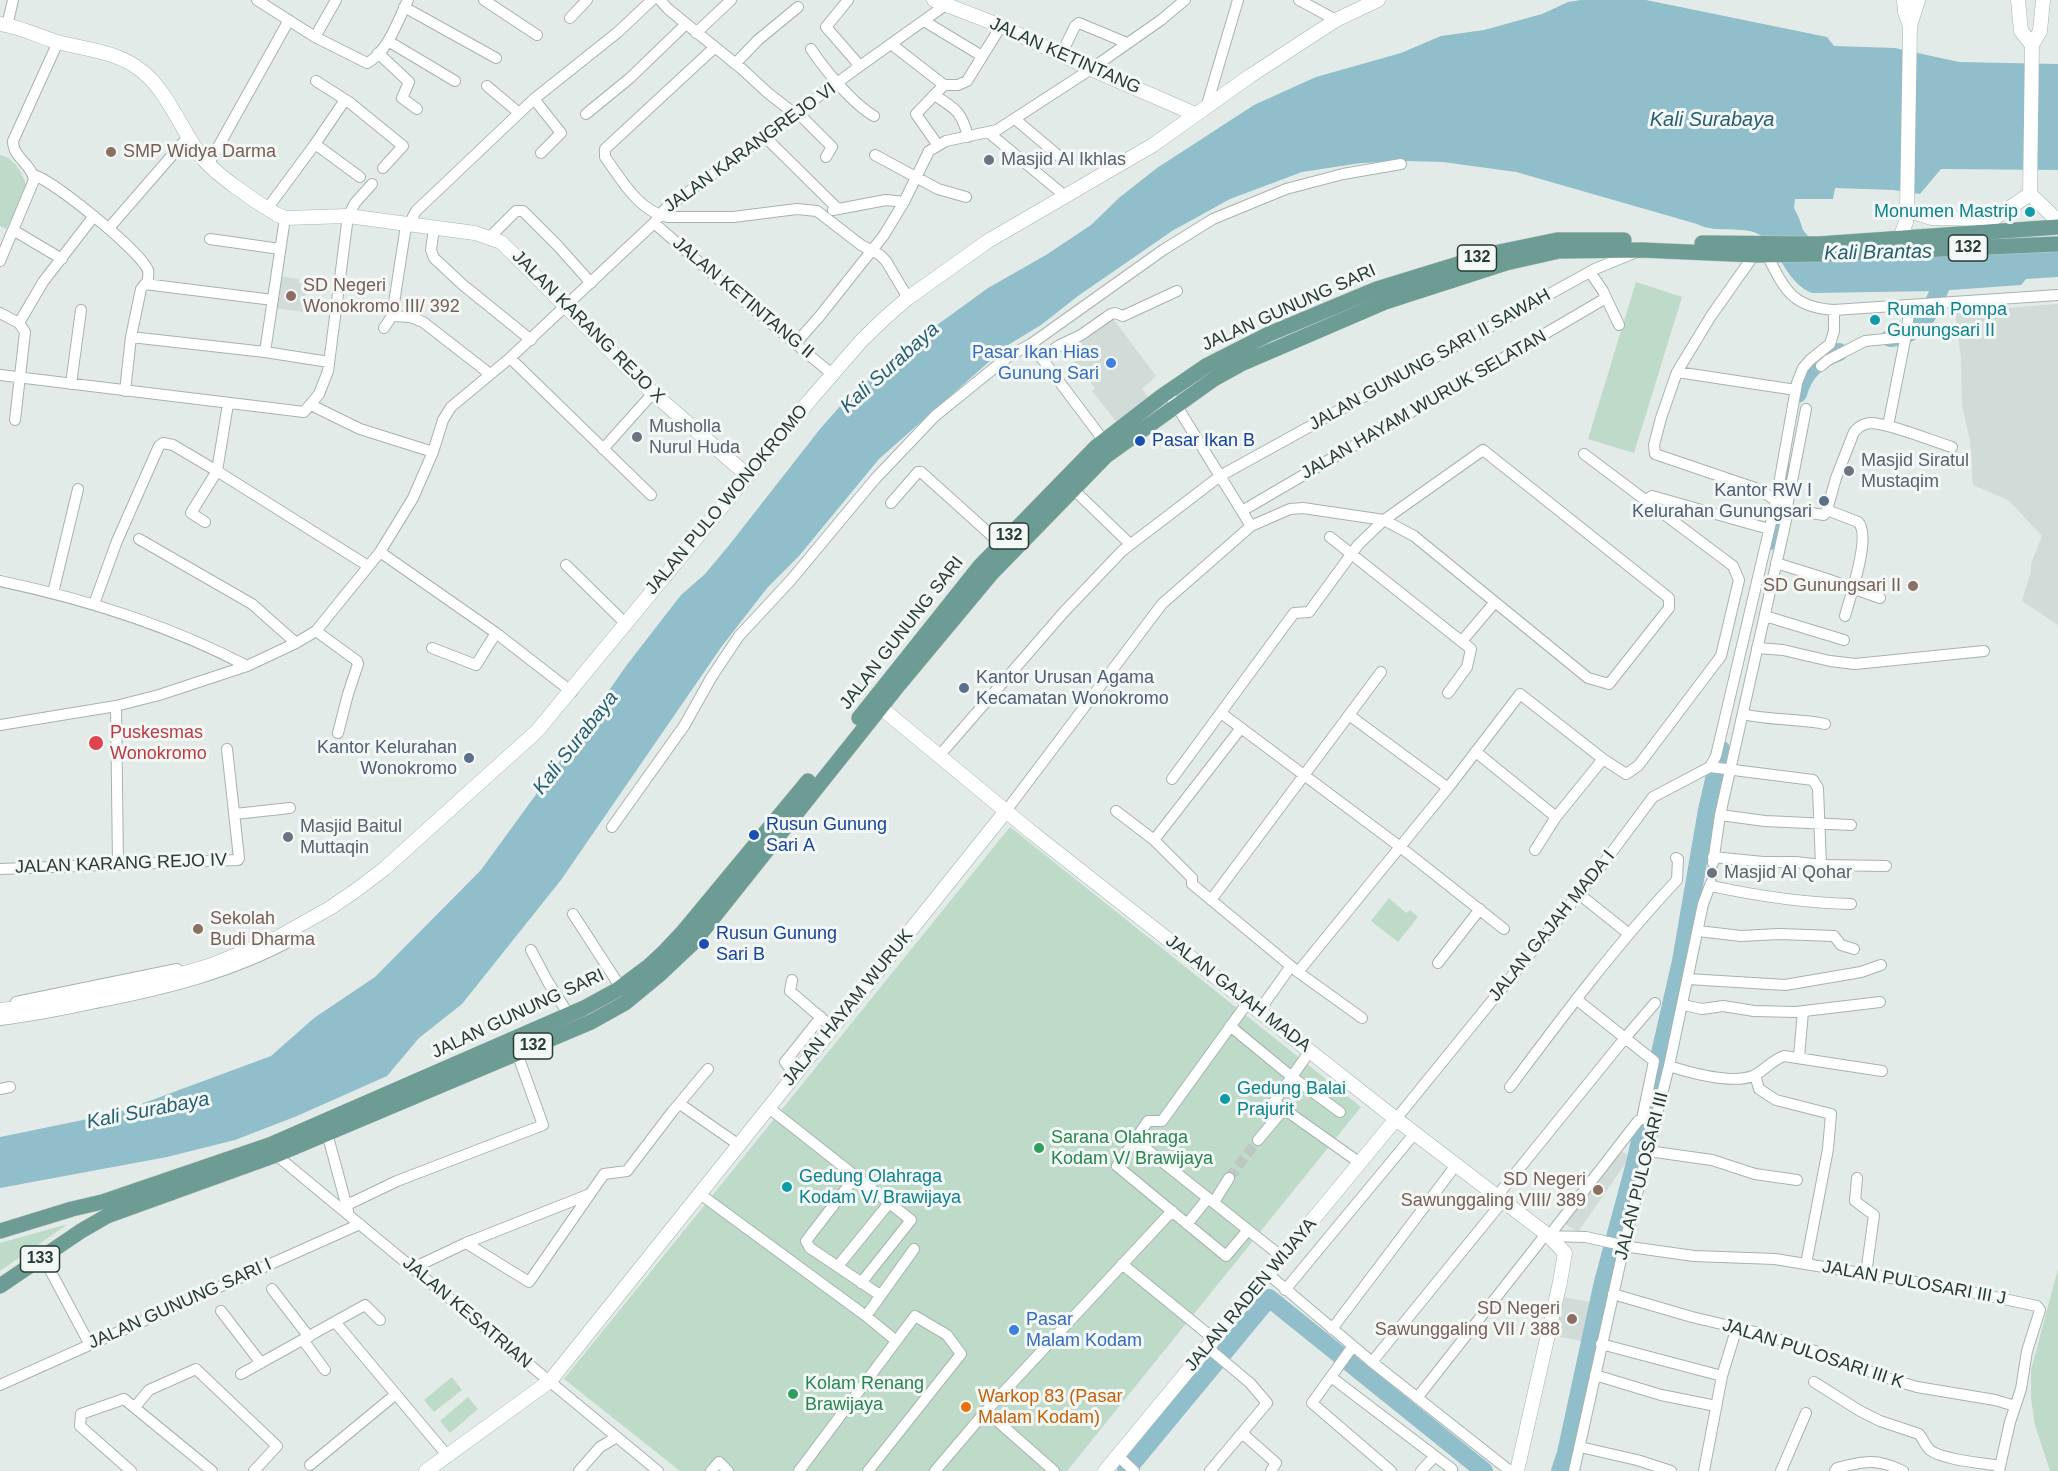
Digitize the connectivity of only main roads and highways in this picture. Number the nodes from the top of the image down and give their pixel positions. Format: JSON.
{"nodes":[{"id":1,"x":2058,"y":227,"type":"edge"},
{"id":2,"x":1904,"y":244,"type":"junction"},
{"id":3,"x":2058,"y":244,"type":"edge"},
{"id":4,"x":1766,"y":252,"type":"junction"},
{"id":5,"x":1504,"y":257,"type":"junction"},
{"id":6,"x":1172,"y":399,"type":"junction"},
{"id":7,"x":876,"y":704,"type":"junction"},
{"id":8,"x":709,"y":912,"type":"junction"},
{"id":9,"x":418,"y":1088,"type":"junction"},
{"id":10,"x":72,"y":1209,"type":"junction"},
{"id":11,"x":104,"y":1209,"type":"junction"},
{"id":12,"x":0,"y":1231,"type":"edge"},
{"id":13,"x":81,"y":1231,"type":"junction"},
{"id":14,"x":0,"y":1286,"type":"edge"}],
"edges":[{"from":1,"to":2,"type":"main road","number":"132"},
{"from":2,"to":3,"type":"main road","number":"132"},
{"from":2,"to":4,"type":"main road","name":"JALAN GUNUNG SARI","number":"132"},
{"from":4,"to":5,"type":"main road","name":"JALAN GUNUNG SARI","number":"132"},
{"from":4,"to":5,"type":"main road","name":"JALAN GUNUNG SARI","number":"132"},
{"from":5,"to":6,"type":"main road","name":"JALAN GUNUNG SARI","number":"132"},
{"from":6,"to":7,"type":"main road","name":"JALAN GUNUNG SARI","number":"132"},
{"from":6,"to":7,"type":"main road","name":"JALAN GUNUNG SARI","number":"132"},
{"from":7,"to":8,"type":"main road","name":"JALAN GUNUNG SARI","number":"132"},
{"from":8,"to":9,"type":"main road","name":"JALAN GUNUNG SARI","number":"132"},
{"from":8,"to":9,"type":"main road","name":"JALAN GUNUNG SARI","number":"132"},
{"from":9,"to":11,"type":"main road","name":"JALAN GUNUNG SARI","number":"132"},
{"from":9,"to":11,"type":"main road","name":"JALAN GUNUNG SARI","number":"132"},
{"from":10,"to":11,"type":"main road","name":"JALAN GUNUNG SARI","number":"132"},
{"from":10,"to":12,"type":"main road","name":"JALAN GUNUNG SARI","number":"132"},
{"from":10,"to":13,"type":"main road"},
{"from":11,"to":13,"type":"main road","number":"133"},
{"from":13,"to":14,"type":"main road","number":"133"}]}
